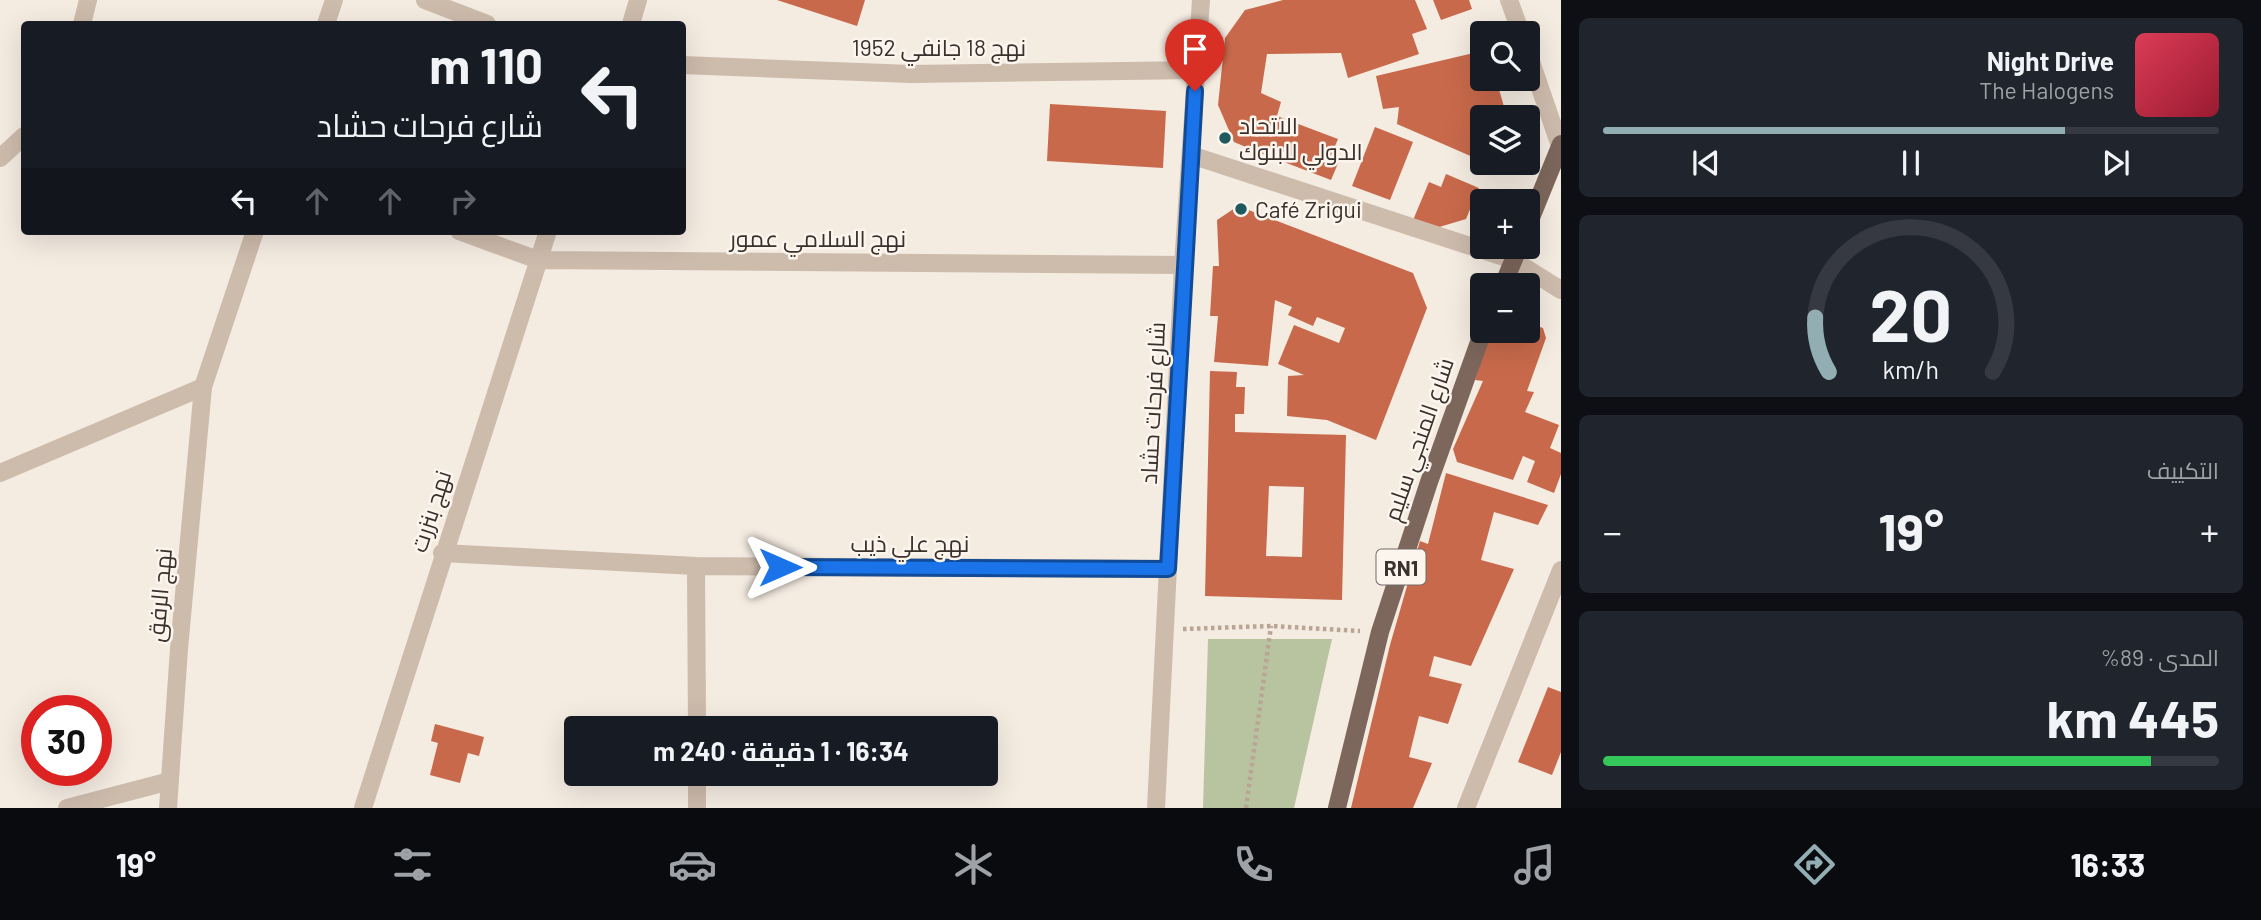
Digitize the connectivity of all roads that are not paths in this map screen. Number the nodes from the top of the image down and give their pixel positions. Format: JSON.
{"nodes":[{"id":1,"x":88,"y":0,"type":"edge"},
{"id":2,"x":334,"y":0,"type":"edge"},
{"id":3,"x":425,"y":0,"type":"edge"},
{"id":4,"x":638,"y":0,"type":"edge"},
{"id":5,"x":1201,"y":0,"type":"edge"},
{"id":6,"x":1509,"y":0,"type":"edge"},
{"id":7,"x":87,"y":21,"type":"edge"},
{"id":8,"x":327,"y":21,"type":"edge"},
{"id":9,"x":479,"y":21,"type":"edge"},
{"id":10,"x":632,"y":21,"type":"edge"},
{"id":11,"x":1517,"y":21,"type":"edge"},
{"id":12,"x":686,"y":65,"type":"edge"},
{"id":13,"x":1196,"y":70,"type":"junction"},
{"id":14,"x":1540,"y":88,"type":"edge"},
{"id":15,"x":21,"y":139,"type":"edge"},
{"id":16,"x":1560,"y":145,"type":"edge"},
{"id":17,"x":1191,"y":155,"type":"junction"},
{"id":18,"x":0,"y":158,"type":"edge"},
{"id":19,"x":1540,"y":195,"type":"edge"},
{"id":20,"x":254,"y":235,"type":"edge"},
{"id":21,"x":470,"y":235,"type":"edge"},
{"id":22,"x":547,"y":235,"type":"edge"},
{"id":23,"x":1470,"y":240,"type":"edge"},
{"id":24,"x":1522,"y":259,"type":"edge"},
{"id":25,"x":538,"y":260,"type":"junction"},
{"id":26,"x":1183,"y":265,"type":"junction"},
{"id":27,"x":1561,"y":290,"type":"edge"},
{"id":28,"x":1479,"y":343,"type":"edge"},
{"id":29,"x":204,"y":387,"type":"junction"},
{"id":30,"x":0,"y":473,"type":"edge"},
{"id":31,"x":442,"y":553,"type":"junction"},
{"id":32,"x":696,"y":566,"type":"junction"},
{"id":33,"x":1168,"y":569,"type":"junction"},
{"id":34,"x":1561,"y":570,"type":"edge"},
{"id":35,"x":696,"y":716,"type":"edge"},
{"id":36,"x":170,"y":781,"type":"junction"},
{"id":37,"x":696,"y":786,"type":"edge"},
{"id":38,"x":67,"y":808,"type":"edge"},
{"id":39,"x":168,"y":808,"type":"edge"},
{"id":40,"x":363,"y":808,"type":"edge"},
{"id":41,"x":696,"y":808,"type":"edge"},
{"id":42,"x":1156,"y":808,"type":"edge"},
{"id":43,"x":1337,"y":808,"type":"edge"},
{"id":44,"x":1466,"y":808,"type":"edge"}],
"edges":[{"from":1,"to":7,"type":"street"},
{"from":2,"to":8,"type":"street"},
{"from":3,"to":9,"type":"street"},
{"from":4,"to":10,"type":"street"},
{"from":5,"to":13,"type":"street","name":"شارع فرحات حشاد"},
{"from":6,"to":11,"type":"street"},
{"from":12,"to":13,"type":"street","name":"نهج 18 جانفي 1952"},
{"from":13,"to":17,"type":"street","name":"شارع فرحات حشاد"},
{"from":14,"to":16,"type":"street"},
{"from":15,"to":18,"type":"street"},
{"from":16,"to":19,"type":"main road"},
{"from":17,"to":23,"type":"street"},
{"from":17,"to":26,"type":"street","name":"شارع فرحات حشاد"},
{"from":20,"to":29,"type":"street","name":"نهج الرفق"},
{"from":21,"to":25,"type":"street","name":"نهج السلامي عمور"},
{"from":22,"to":25,"type":"street","name":"نهج بنزرت"},
{"from":24,"to":27,"type":"street"},
{"from":25,"to":26,"type":"street","name":"نهج السلامي عمور"},
{"from":25,"to":31,"type":"street","name":"نهج بنزرت"},
{"from":26,"to":33,"type":"street","name":"شارع فرحات حشاد"},
{"from":28,"to":43,"type":"main road","name":"شارع المنجي سليم","number":"RN1"},
{"from":29,"to":30,"type":"street"},
{"from":29,"to":36,"type":"street","name":"نهج الرفق"},
{"from":31,"to":32,"type":"street","name":"نهج علي ذيب"},
{"from":31,"to":40,"type":"street","name":"نهج بنزرت"},
{"from":32,"to":33,"type":"street","name":"نهج علي ذيب"},
{"from":32,"to":35,"type":"street"},
{"from":33,"to":42,"type":"street","name":"شارع فرحات حشاد"},
{"from":34,"to":44,"type":"street"},
{"from":36,"to":38,"type":"street"},
{"from":36,"to":39,"type":"street","name":"نهج الرفق"},
{"from":37,"to":41,"type":"street"}]}
